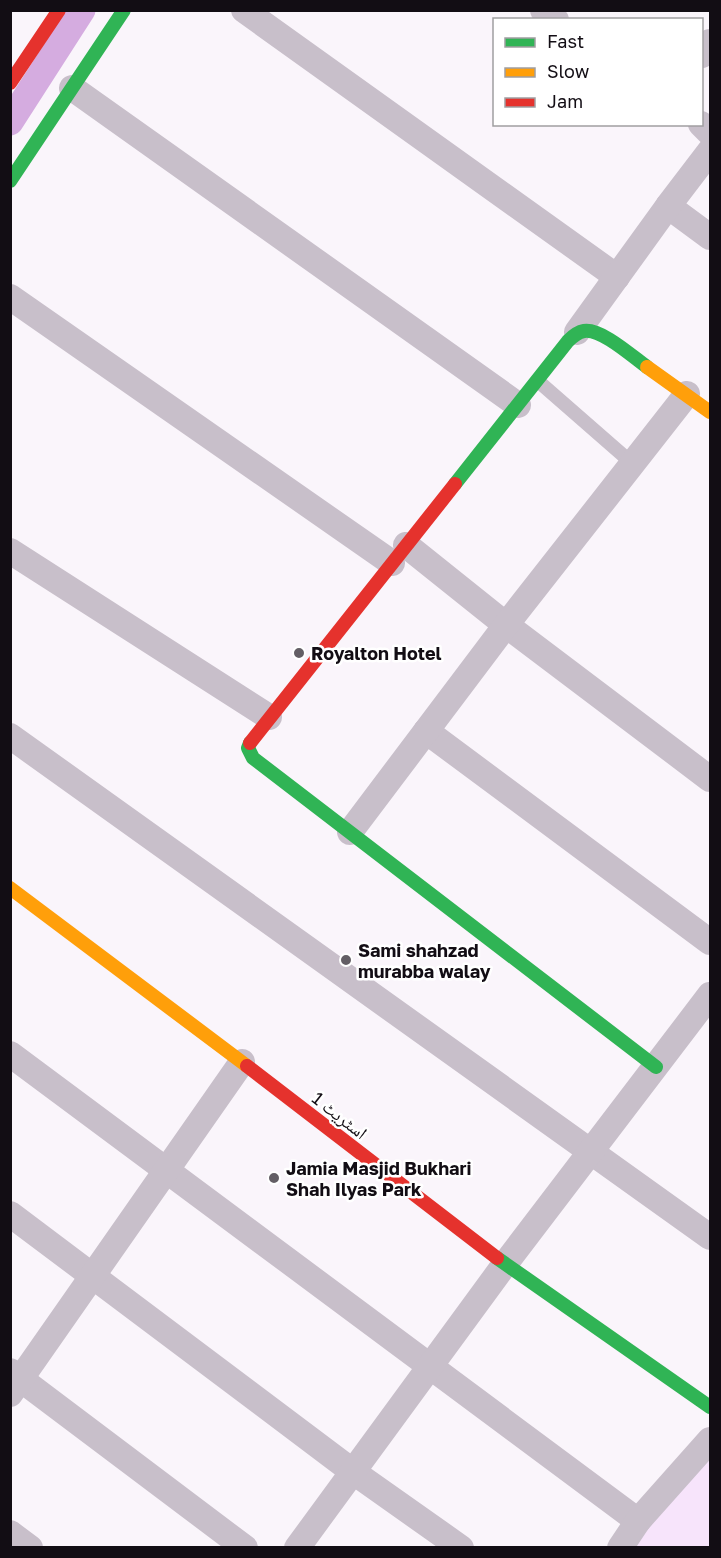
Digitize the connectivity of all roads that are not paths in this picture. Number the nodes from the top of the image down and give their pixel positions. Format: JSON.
{"nodes":[{"id":1,"x":59,"y":10,"type":"edge"},
{"id":2,"x":124,"y":10,"type":"edge"},
{"id":3,"x":244,"y":10,"type":"edge"},
{"id":4,"x":10,"y":83,"type":"edge"},
{"id":5,"x":72,"y":88,"type":"junction"},
{"id":6,"x":711,"y":151,"type":"edge"},
{"id":7,"x":10,"y":182,"type":"edge"},
{"id":8,"x":668,"y":206,"type":"junction"},
{"id":9,"x":711,"y":237,"type":"edge"},
{"id":10,"x":617,"y":277,"type":"junction"},
{"id":11,"x":10,"y":297,"type":"edge"},
{"id":12,"x":577,"y":332,"type":"junction"},
{"id":13,"x":538,"y":381,"type":"junction"},
{"id":14,"x":687,"y":394,"type":"junction"},
{"id":15,"x":518,"y":405,"type":"junction"},
{"id":16,"x":711,"y":412,"type":"edge"},
{"id":17,"x":633,"y":464,"type":"junction"},
{"id":18,"x":10,"y":551,"type":"edge"},
{"id":19,"x":399,"y":554,"type":"junction"},
{"id":20,"x":506,"y":625,"type":"junction"},
{"id":21,"x":269,"y":717,"type":"junction"},
{"id":22,"x":426,"y":731,"type":"junction"},
{"id":23,"x":10,"y":736,"type":"edge"},
{"id":24,"x":711,"y":779,"type":"edge"},
{"id":25,"x":350,"y":832,"type":"junction"},
{"id":26,"x":10,"y":888,"type":"edge"},
{"id":27,"x":711,"y":942,"type":"edge"},
{"id":28,"x":711,"y":995,"type":"edge"},
{"id":29,"x":10,"y":1054,"type":"edge"},
{"id":30,"x":242,"y":1062,"type":"junction"},
{"id":31,"x":656,"y":1066,"type":"junction"},
{"id":32,"x":591,"y":1151,"type":"junction"},
{"id":33,"x":167,"y":1170,"type":"junction"},
{"id":34,"x":10,"y":1214,"type":"edge"},
{"id":35,"x":711,"y":1237,"type":"edge"},
{"id":36,"x":505,"y":1264,"type":"junction"},
{"id":37,"x":93,"y":1276,"type":"junction"},
{"id":38,"x":429,"y":1367,"type":"junction"},
{"id":39,"x":14,"y":1381,"type":"edge"},
{"id":40,"x":711,"y":1407,"type":"edge"},
{"id":41,"x":711,"y":1440,"type":"edge"},
{"id":42,"x":352,"y":1471,"type":"junction"},
{"id":43,"x":638,"y":1521,"type":"junction"},
{"id":44,"x":10,"y":1533,"type":"edge"},
{"id":45,"x":30,"y":1548,"type":"edge"},
{"id":46,"x":245,"y":1548,"type":"edge"},
{"id":47,"x":297,"y":1548,"type":"edge"},
{"id":48,"x":461,"y":1548,"type":"edge"},
{"id":49,"x":620,"y":1548,"type":"edge"}],
"edges":[{"from":1,"to":4,"type":"street"},
{"from":2,"to":5,"type":"street"},
{"from":3,"to":10,"type":"street"},
{"from":5,"to":7,"type":"street"},
{"from":5,"to":15,"type":"street"},
{"from":6,"to":8,"type":"street"},
{"from":8,"to":9,"type":"street"},
{"from":8,"to":10,"type":"street"},
{"from":10,"to":12,"type":"street"},
{"from":11,"to":19,"type":"street"},
{"from":12,"to":13,"type":"street"},
{"from":12,"to":14,"type":"street"},
{"from":13,"to":15,"type":"street"},
{"from":13,"to":17,"type":"lane"},
{"from":14,"to":16,"type":"street"},
{"from":14,"to":17,"type":"street"},
{"from":15,"to":19,"type":"street"},
{"from":17,"to":20,"type":"street"},
{"from":18,"to":21,"type":"street"},
{"from":19,"to":20,"type":"street"},
{"from":19,"to":21,"type":"street"},
{"from":20,"to":22,"type":"street"},
{"from":20,"to":24,"type":"street"},
{"from":21,"to":25,"type":"street"},
{"from":22,"to":25,"type":"street"},
{"from":22,"to":27,"type":"street"},
{"from":23,"to":32,"type":"street"},
{"from":25,"to":31,"type":"street"},
{"from":26,"to":30,"type":"street","name":"اسٹریٹ 1"},
{"from":28,"to":31,"type":"street"},
{"from":29,"to":33,"type":"street"},
{"from":30,"to":33,"type":"street"},
{"from":30,"to":36,"type":"street","name":"اسٹریٹ 1"},
{"from":31,"to":32,"type":"street"},
{"from":32,"to":35,"type":"street"},
{"from":32,"to":36,"type":"street"},
{"from":33,"to":37,"type":"street"},
{"from":33,"to":38,"type":"street"},
{"from":34,"to":37,"type":"street"},
{"from":36,"to":38,"type":"street"},
{"from":36,"to":40,"type":"street","name":"اسٹریٹ 1"},
{"from":37,"to":39,"type":"street"},
{"from":37,"to":42,"type":"street"},
{"from":38,"to":42,"type":"street"},
{"from":38,"to":43,"type":"street"},
{"from":39,"to":46,"type":"street"},
{"from":41,"to":43,"type":"street"},
{"from":42,"to":47,"type":"street"},
{"from":42,"to":48,"type":"street"},
{"from":43,"to":49,"type":"street"},
{"from":44,"to":45,"type":"street"}]}
